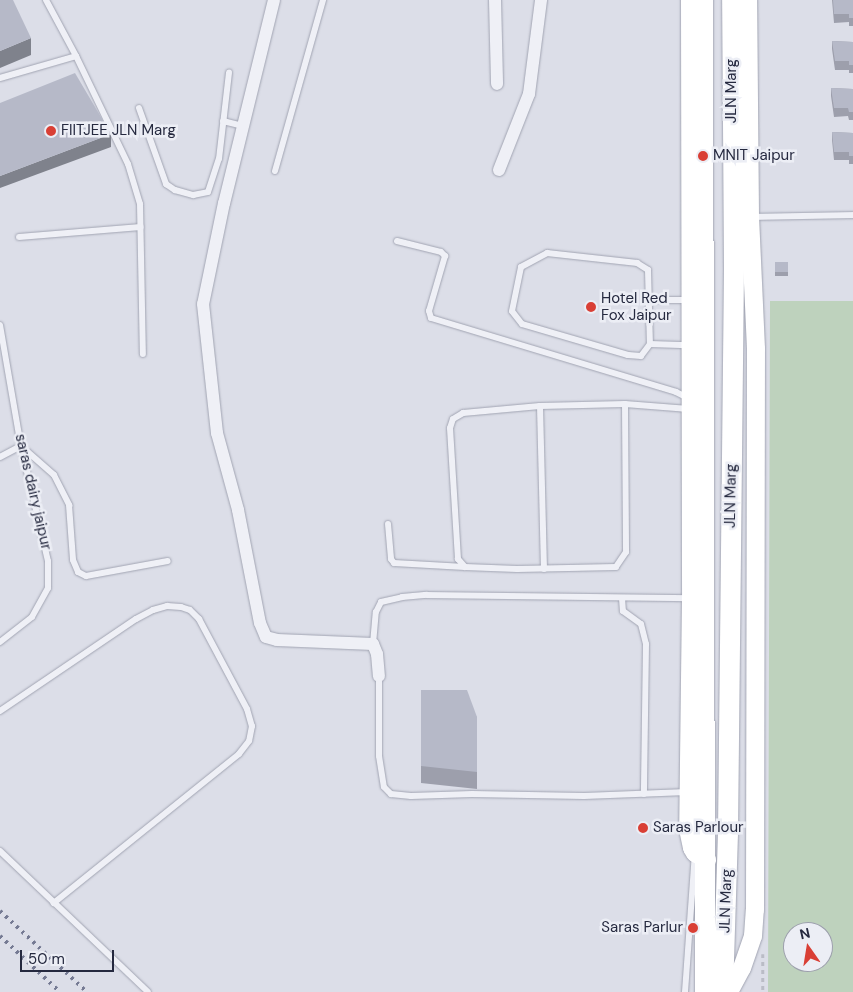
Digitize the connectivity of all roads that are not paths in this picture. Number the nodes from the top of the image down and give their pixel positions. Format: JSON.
{"nodes":[{"id":1,"x":46,"y":0,"type":"edge"},
{"id":2,"x":274,"y":0,"type":"edge"},
{"id":3,"x":323,"y":0,"type":"edge"},
{"id":4,"x":495,"y":0,"type":"edge"},
{"id":5,"x":541,"y":0,"type":"edge"},
{"id":6,"x":692,"y":0,"type":"edge"},
{"id":7,"x":703,"y":0,"type":"edge"},
{"id":8,"x":732,"y":0,"type":"edge"},
{"id":9,"x":748,"y":0,"type":"edge"},
{"id":10,"x":703,"y":39,"type":"junction"},
{"id":11,"x":76,"y":56,"type":"junction"},
{"id":12,"x":229,"y":73,"type":"dead end"},
{"id":13,"x":0,"y":78,"type":"edge"},
{"id":14,"x":497,"y":84,"type":"dead end"},
{"id":15,"x":139,"y":108,"type":"dead end"},
{"id":16,"x":223,"y":121,"type":"junction"},
{"id":17,"x":243,"y":126,"type":"junction"},
{"id":18,"x":499,"y":170,"type":"dead end"},
{"id":19,"x":275,"y":171,"type":"dead end"},
{"id":20,"x":853,"y":215,"type":"edge"},
{"id":21,"x":698,"y":217,"type":"junction"},
{"id":22,"x":741,"y":218,"type":"junction"},
{"id":23,"x":141,"y":227,"type":"junction"},
{"id":24,"x":19,"y":237,"type":"dead end"},
{"id":25,"x":397,"y":241,"type":"dead end"},
{"id":26,"x":649,"y":300,"type":"junction"},
{"id":27,"x":691,"y":300,"type":"junction"},
{"id":28,"x":0,"y":324,"type":"edge"},
{"id":29,"x":650,"y":344,"type":"junction"},
{"id":30,"x":691,"y":345,"type":"junction"},
{"id":31,"x":143,"y":354,"type":"dead end"},
{"id":32,"x":625,"y":404,"type":"junction"},
{"id":33,"x":697,"y":405,"type":"junction"},
{"id":34,"x":540,"y":406,"type":"junction"},
{"id":35,"x":21,"y":446,"type":"junction"},
{"id":36,"x":0,"y":457,"type":"edge"},
{"id":37,"x":388,"y":524,"type":"dead end"},
{"id":38,"x":168,"y":561,"type":"dead end"},
{"id":39,"x":465,"y":567,"type":"junction"},
{"id":40,"x":544,"y":569,"type":"junction"},
{"id":41,"x":622,"y":598,"type":"junction"},
{"id":42,"x":698,"y":598,"type":"junction"},
{"id":43,"x":0,"y":642,"type":"edge"},
{"id":44,"x":372,"y":644,"type":"junction"},
{"id":45,"x":379,"y":676,"type":"joint"},
{"id":46,"x":0,"y":711,"type":"edge"},
{"id":47,"x":697,"y":792,"type":"junction"},
{"id":48,"x":644,"y":794,"type":"junction"},
{"id":49,"x":0,"y":852,"type":"edge"},
{"id":50,"x":701,"y":857,"type":"junction"},
{"id":51,"x":54,"y":903,"type":"junction"},
{"id":52,"x":148,"y":992,"type":"edge"},
{"id":53,"x":686,"y":992,"type":"edge"},
{"id":54,"x":706,"y":992,"type":"edge"},
{"id":55,"x":724,"y":992,"type":"edge"},
{"id":56,"x":729,"y":992,"type":"edge"}],
"edges":[{"from":1,"to":11,"type":"lane"},
{"from":2,"to":17,"type":"street"},
{"from":3,"to":19,"type":"lane"},
{"from":4,"to":14,"type":"street"},
{"from":5,"to":18,"type":"street"},
{"from":6,"to":10,"type":"main road"},
{"from":6,"to":21,"type":"street"},
{"from":7,"to":10,"type":"main road","name":"JLN Marg"},
{"from":8,"to":22,"type":"main road","name":"JLN Marg"},
{"from":9,"to":22,"type":"street"},
{"from":10,"to":21,"type":"main road","name":"JLN Marg"},
{"from":11,"to":13,"type":"lane"},
{"from":11,"to":23,"type":"lane"},
{"from":12,"to":16,"type":"lane"},
{"from":15,"to":16,"type":"lane"},
{"from":16,"to":17,"type":"lane"},
{"from":17,"to":44,"type":"street"},
{"from":20,"to":22,"type":"lane"},
{"from":21,"to":27,"type":"street"},
{"from":21,"to":33,"type":"main road","name":"JLN Marg"},
{"from":22,"to":55,"type":"main road","name":"JLN Marg"},
{"from":22,"to":56,"type":"street"},
{"from":23,"to":24,"type":"lane"},
{"from":23,"to":31,"type":"lane"},
{"from":25,"to":33,"type":"lane"},
{"from":26,"to":27,"type":"lane"},
{"from":26,"to":29,"type":"lane"},
{"from":26,"to":29,"type":"lane"},
{"from":27,"to":30,"type":"street"},
{"from":28,"to":35,"type":"lane","name":"saras dairy jaipur"},
{"from":29,"to":30,"type":"lane"},
{"from":30,"to":33,"type":"street"},
{"from":32,"to":33,"type":"lane"},
{"from":32,"to":34,"type":"lane"},
{"from":32,"to":40,"type":"lane"},
{"from":33,"to":42,"type":"main road","name":"JLN Marg"},
{"from":34,"to":39,"type":"lane"},
{"from":34,"to":40,"type":"lane"},
{"from":35,"to":36,"type":"lane"},
{"from":35,"to":38,"type":"lane"},
{"from":35,"to":43,"type":"lane","name":"saras dairy jaipur"},
{"from":37,"to":39,"type":"lane"},
{"from":39,"to":40,"type":"lane"},
{"from":41,"to":42,"type":"lane"},
{"from":41,"to":44,"type":"lane"},
{"from":41,"to":48,"type":"lane"},
{"from":42,"to":47,"type":"main road","name":"JLN Marg"},
{"from":44,"to":45,"type":"street"},
{"from":45,"to":48,"type":"lane"},
{"from":46,"to":51,"type":"lane"},
{"from":47,"to":48,"type":"lane"},
{"from":47,"to":50,"type":"main road","name":"JLN Marg"},
{"from":49,"to":51,"type":"lane"},
{"from":50,"to":53,"type":"lane"},
{"from":50,"to":54,"type":"main road","name":"JLN Marg"},
{"from":51,"to":52,"type":"lane"}]}
